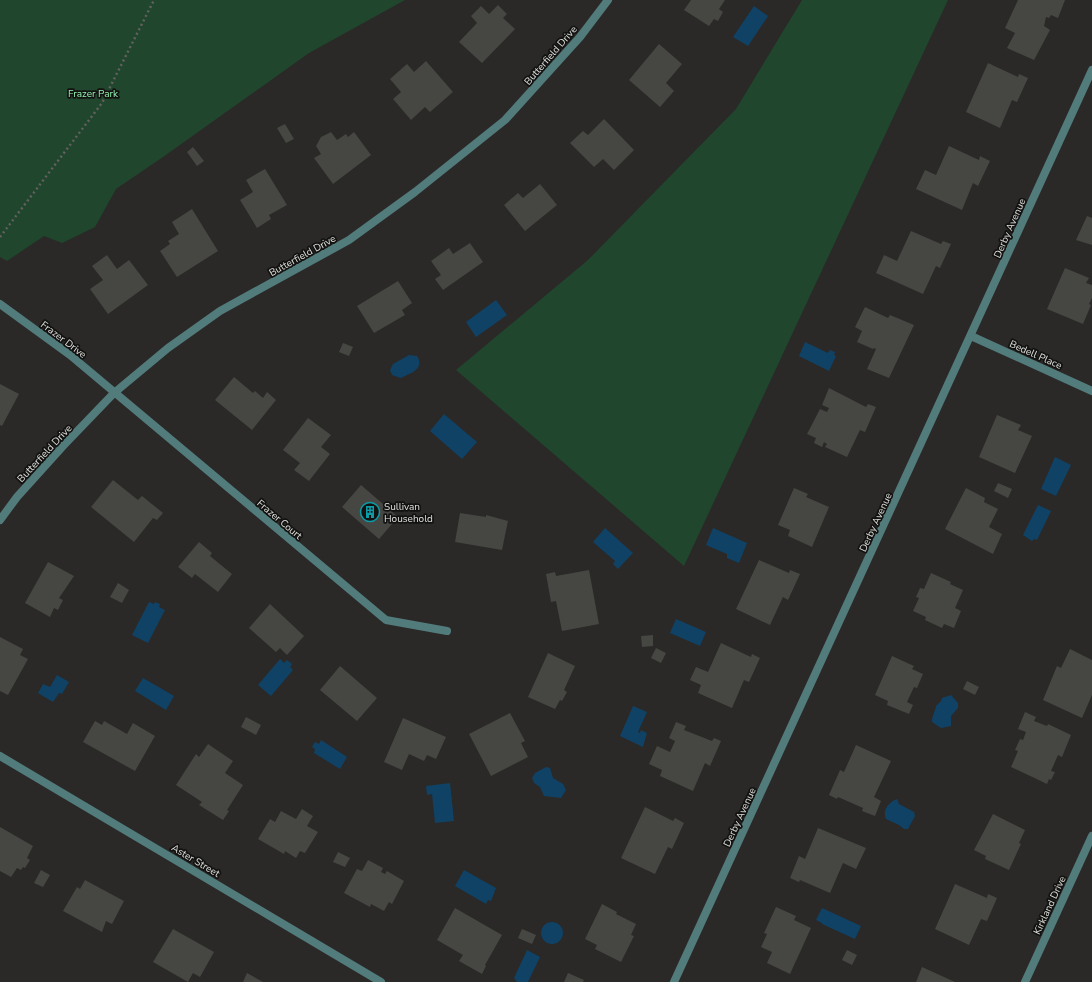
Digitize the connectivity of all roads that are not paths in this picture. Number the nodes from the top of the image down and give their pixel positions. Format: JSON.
{"nodes":[{"id":1,"x":608,"y":0,"type":"edge"},
{"id":2,"x":1092,"y":70,"type":"edge"},
{"id":3,"x":0,"y":304,"type":"edge"},
{"id":4,"x":971,"y":336,"type":"junction"},
{"id":5,"x":1092,"y":391,"type":"edge"},
{"id":6,"x":114,"y":393,"type":"junction"},
{"id":7,"x":0,"y":520,"type":"edge"},
{"id":8,"x":447,"y":631,"type":"dead end"},
{"id":9,"x":0,"y":756,"type":"edge"},
{"id":10,"x":1092,"y":836,"type":"edge"},
{"id":11,"x":377,"y":981,"type":"edge"},
{"id":12,"x":674,"y":982,"type":"edge"},
{"id":13,"x":1025,"y":982,"type":"edge"}],
"edges":[{"from":1,"to":6,"type":"street","name":"Butterfield Drive"},
{"from":2,"to":4,"type":"street","name":"Derby Avenue"},
{"from":3,"to":6,"type":"street","name":"Frazer Drive"},
{"from":4,"to":5,"type":"street","name":"Bedell Place"},
{"from":4,"to":12,"type":"street","name":"Derby Avenue"},
{"from":6,"to":7,"type":"street","name":"Butterfield Drive"},
{"from":6,"to":8,"type":"street","name":"Frazer Court"},
{"from":9,"to":11,"type":"street","name":"Aster Street"},
{"from":10,"to":13,"type":"street","name":"Kirkland Drive"}]}
